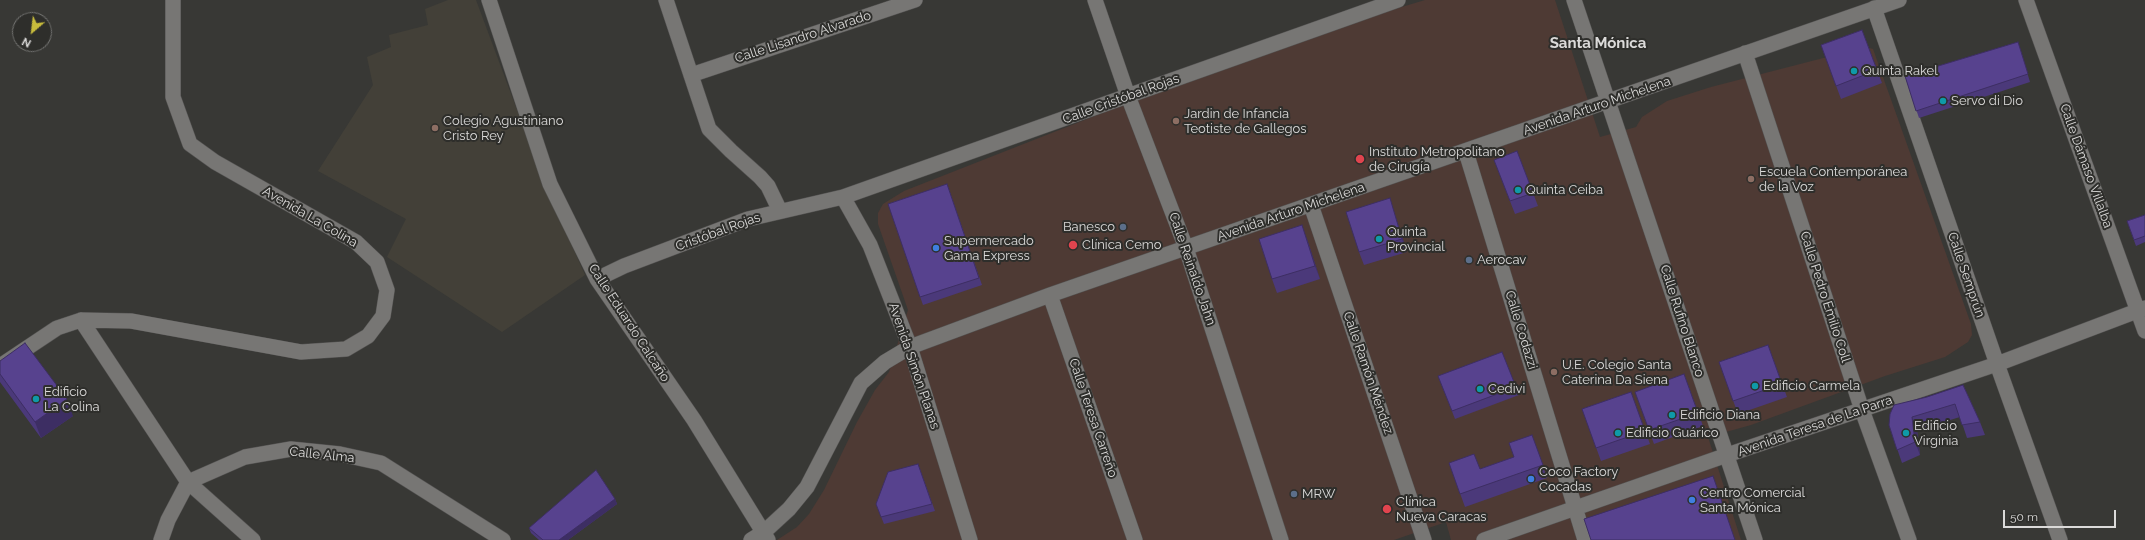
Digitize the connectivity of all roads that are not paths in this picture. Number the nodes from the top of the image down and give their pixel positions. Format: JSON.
{"nodes":[{"id":1,"x":173,"y":0,"type":"edge"},
{"id":2,"x":489,"y":0,"type":"edge"},
{"id":3,"x":666,"y":0,"type":"edge"},
{"id":4,"x":915,"y":0,"type":"edge"},
{"id":5,"x":1095,"y":0,"type":"edge"},
{"id":6,"x":1398,"y":0,"type":"edge"},
{"id":7,"x":1574,"y":0,"type":"edge"},
{"id":8,"x":1899,"y":0,"type":"edge"},
{"id":9,"x":2026,"y":0,"type":"edge"},
{"id":10,"x":1874,"y":8,"type":"junction"},
{"id":11,"x":1745,"y":53,"type":"junction"},
{"id":12,"x":692,"y":74,"type":"junction"},
{"id":13,"x":1128,"y":96,"type":"junction"},
{"id":14,"x":1609,"y":102,"type":"junction"},
{"id":15,"x":1466,"y":152,"type":"junction"},
{"id":16,"x":843,"y":197,"type":"junction"},
{"id":17,"x":1311,"y":205,"type":"junction"},
{"id":18,"x":780,"y":211,"type":"junction"},
{"id":19,"x":1186,"y":248,"type":"junction"},
{"id":20,"x":597,"y":280,"type":"junction"},
{"id":21,"x":1050,"y":295,"type":"junction"},
{"id":22,"x":2142,"y":310,"type":"edge"},
{"id":23,"x":82,"y":320,"type":"junction"},
{"id":24,"x":2145,"y":331,"type":"edge"},
{"id":25,"x":910,"y":347,"type":"junction"},
{"id":26,"x":1997,"y":364,"type":"junction"},
{"id":27,"x":0,"y":366,"type":"edge"},
{"id":28,"x":1862,"y":410,"type":"junction"},
{"id":29,"x":1727,"y":455,"type":"junction"},
{"id":30,"x":188,"y":482,"type":"junction"},
{"id":31,"x":1577,"y":508,"type":"junction"},
{"id":32,"x":1511,"y":536,"type":"edge"},
{"id":33,"x":761,"y":537,"type":"edge"},
{"id":34,"x":161,"y":540,"type":"edge"},
{"id":35,"x":253,"y":540,"type":"edge"},
{"id":36,"x":503,"y":540,"type":"edge"},
{"id":37,"x":970,"y":540,"type":"edge"},
{"id":38,"x":1135,"y":540,"type":"edge"},
{"id":39,"x":1281,"y":540,"type":"edge"},
{"id":40,"x":1424,"y":540,"type":"edge"},
{"id":41,"x":1484,"y":540,"type":"edge"},
{"id":42,"x":1586,"y":540,"type":"edge"},
{"id":43,"x":1755,"y":540,"type":"edge"},
{"id":44,"x":1909,"y":540,"type":"edge"},
{"id":45,"x":2060,"y":540,"type":"edge"}],
"edges":[{"from":1,"to":23,"type":"street","name":"Avenida La Colina"},
{"from":2,"to":20,"type":"street","name":"Calle Eduardo Calcaño"},
{"from":3,"to":12,"type":"street"},
{"from":4,"to":12,"type":"street","name":"Calle Lisandro Alvarado"},
{"from":5,"to":13,"type":"street","name":"Calle Reinaldo Jahn"},
{"from":6,"to":13,"type":"street","name":"Calle Cristóbal Rojas"},
{"from":7,"to":14,"type":"street","name":"Calle Rufino Blanco"},
{"from":8,"to":10,"type":"street","name":"Avenida Arturo Michelena"},
{"from":9,"to":22,"type":"street","name":"Calle Dámaso Villalba"},
{"from":10,"to":11,"type":"street","name":"Avenida Arturo Michelena"},
{"from":10,"to":26,"type":"street","name":"Calle Semprún"},
{"from":11,"to":14,"type":"street","name":"Avenida Arturo Michelena"},
{"from":11,"to":28,"type":"street","name":"Calle Pedro Emilio Coll"},
{"from":12,"to":18,"type":"street"},
{"from":13,"to":16,"type":"street","name":"Calle Cristóbal Rojas"},
{"from":13,"to":19,"type":"street","name":"Calle Reinaldo Jahn"},
{"from":14,"to":15,"type":"street","name":"Avenida Arturo Michelena"},
{"from":14,"to":29,"type":"street","name":"Calle Rufino Blanco"},
{"from":15,"to":17,"type":"street","name":"Avenida Arturo Michelena"},
{"from":15,"to":31,"type":"street","name":"Calle Codazzi"},
{"from":16,"to":18,"type":"street","name":"Cristóbal Rojas"},
{"from":16,"to":25,"type":"street","name":"Avenida Simón Planas"},
{"from":17,"to":19,"type":"street","name":"Avenida Arturo Michelena"},
{"from":17,"to":40,"type":"street","name":"Calle Ramón Méndez"},
{"from":18,"to":20,"type":"street","name":"Cristóbal Rojas"},
{"from":19,"to":21,"type":"street","name":"Avenida Arturo Michelena"},
{"from":19,"to":39,"type":"street","name":"Calle Reinaldo Jahn"},
{"from":20,"to":33,"type":"street","name":"Calle Eduardo Calcaño"},
{"from":21,"to":25,"type":"street","name":"Avenida Arturo Michelena"},
{"from":21,"to":38,"type":"street","name":"Calle Teresa Carreño"},
{"from":22,"to":24,"type":"street","name":"Calle Dámaso Villalba"},
{"from":22,"to":26,"type":"street","name":"Avenida Teresa de La Parra"},
{"from":23,"to":27,"type":"street","name":"Avenida La Colina"},
{"from":23,"to":30,"type":"street"},
{"from":25,"to":33,"type":"street","name":"Avenida Arturo Michelena"},
{"from":25,"to":37,"type":"street","name":"Avenida Simón Planas"},
{"from":26,"to":28,"type":"street","name":"Avenida Teresa de La Parra"},
{"from":26,"to":45,"type":"street","name":"Calle Semprún"},
{"from":28,"to":29,"type":"street","name":"Avenida Teresa de La Parra"},
{"from":28,"to":44,"type":"street","name":"Calle Pedro Emilio Coll"},
{"from":29,"to":31,"type":"street","name":"Avenida Teresa de La Parra"},
{"from":29,"to":43,"type":"street","name":"Calle Rufino Blanco"},
{"from":30,"to":34,"type":"street"},
{"from":30,"to":35,"type":"street"},
{"from":30,"to":36,"type":"street","name":"Calle Alma"},
{"from":31,"to":32,"type":"street","name":"Avenida Teresa de La Parra"},
{"from":31,"to":42,"type":"street","name":"Calle Codazzi"},
{"from":32,"to":41,"type":"street","name":"Avenida Teresa de La Parra"}]}
